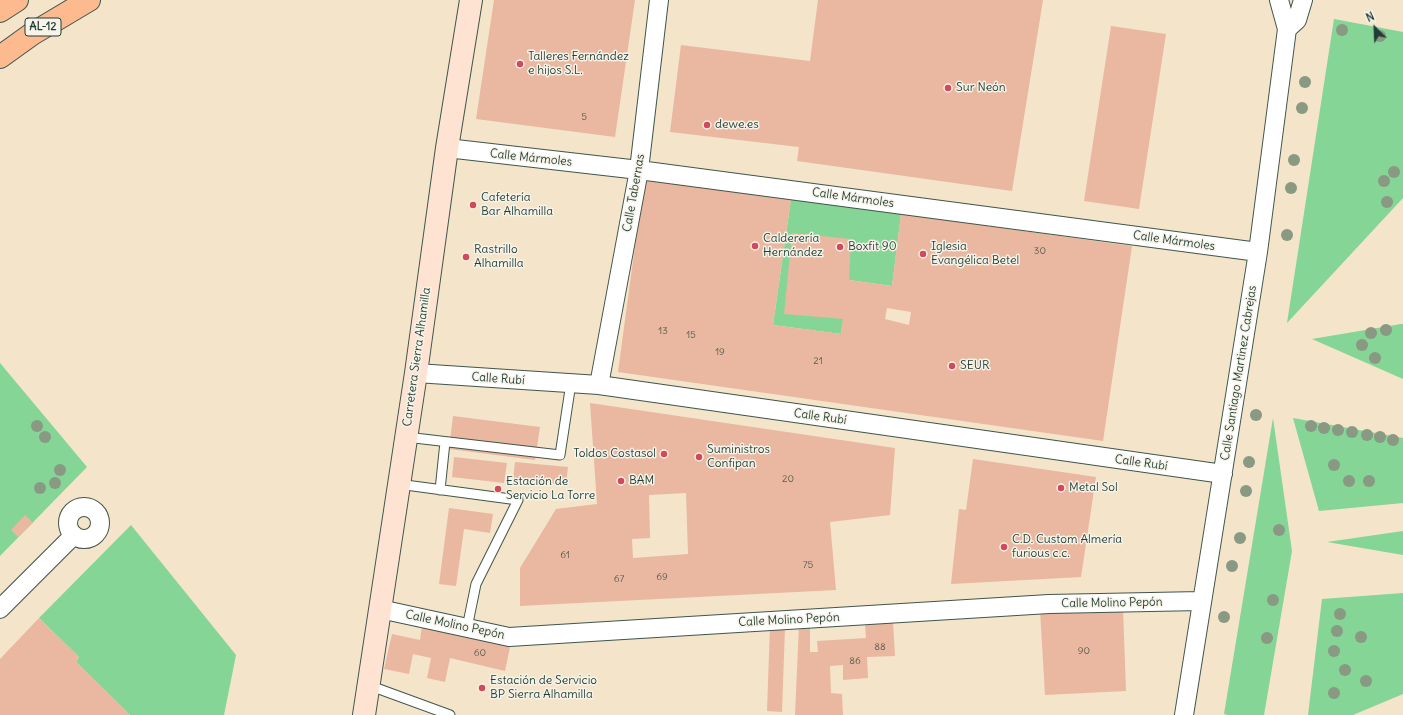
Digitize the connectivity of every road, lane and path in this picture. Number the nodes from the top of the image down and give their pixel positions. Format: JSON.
{"nodes":[{"id":1,"x":17,"y":0,"type":"edge"},
{"id":2,"x":89,"y":0,"type":"edge"},
{"id":3,"x":471,"y":0,"type":"edge"},
{"id":4,"x":659,"y":0,"type":"edge"},
{"id":5,"x":1279,"y":0,"type":"edge"},
{"id":6,"x":1303,"y":0,"type":"edge"},
{"id":7,"x":0,"y":11,"type":"edge"},
{"id":8,"x":1287,"y":29,"type":"junction"},
{"id":9,"x":0,"y":57,"type":"edge"},
{"id":10,"x":447,"y":148,"type":"junction"},
{"id":11,"x":639,"y":170,"type":"junction"},
{"id":12,"x":1258,"y":252,"type":"junction"},
{"id":13,"x":416,"y":374,"type":"junction"},
{"id":14,"x":571,"y":383,"type":"junction"},
{"id":15,"x":599,"y":385,"type":"junction"},
{"id":16,"x":406,"y":438,"type":"junction"},
{"id":17,"x":445,"y":442,"type":"junction"},
{"id":18,"x":1223,"y":474,"type":"junction"},
{"id":19,"x":398,"y":484,"type":"junction"},
{"id":20,"x":440,"y":490,"type":"junction"},
{"id":21,"x":74,"y":535,"type":"dead end"},
{"id":22,"x":1201,"y":601,"type":"junction"},
{"id":23,"x":0,"y":609,"type":"edge"},
{"id":24,"x":380,"y":609,"type":"junction"},
{"id":25,"x":467,"y":628,"type":"junction"},
{"id":26,"x":368,"y":685,"type":"junction"},
{"id":27,"x":364,"y":715,"type":"edge"},
{"id":28,"x":450,"y":715,"type":"edge"},
{"id":29,"x":1184,"y":715,"type":"edge"}],
"edges":[{"from":1,"to":7,"type":"highway"},
{"from":2,"to":9,"type":"highway","number":"AL-12"},
{"from":3,"to":10,"type":"main road","name":"Carretera Sierra Alhamilla"},
{"from":4,"to":11,"type":"street","name":"Calle Tabernas"},
{"from":5,"to":8,"type":"street","name":"Calle Santiago Martinez Cabrejas"},
{"from":6,"to":8,"type":"street"},
{"from":8,"to":12,"type":"street","name":"Calle Santiago Martinez Cabrejas"},
{"from":10,"to":11,"type":"street","name":"Calle Mármoles"},
{"from":10,"to":13,"type":"main road","name":"Carretera Sierra Alhamilla"},
{"from":11,"to":12,"type":"street","name":"Calle Mármoles"},
{"from":11,"to":15,"type":"street","name":"Calle Tabernas"},
{"from":12,"to":18,"type":"street","name":"Calle Santiago Martinez Cabrejas"},
{"from":13,"to":14,"type":"street","name":"Calle Rubí"},
{"from":13,"to":16,"type":"main road","name":"Carretera Sierra Alhamilla"},
{"from":14,"to":15,"type":"street","name":"Calle Rubí"},
{"from":14,"to":17,"type":"lane"},
{"from":15,"to":18,"type":"street","name":"Calle Rubí"},
{"from":16,"to":17,"type":"lane"},
{"from":16,"to":19,"type":"main road","name":"Carretera Sierra Alhamilla"},
{"from":17,"to":20,"type":"lane"},
{"from":18,"to":22,"type":"street","name":"Calle Santiago Martinez Cabrejas"},
{"from":19,"to":20,"type":"lane"},
{"from":19,"to":24,"type":"main road","name":"Carretera Sierra Alhamilla"},
{"from":20,"to":25,"type":"lane"},
{"from":21,"to":23,"type":"street"},
{"from":22,"to":25,"type":"street","name":"Calle Molino Pepón"},
{"from":22,"to":29,"type":"street","name":"Calle Santiago Martinez Cabrejas"},
{"from":24,"to":25,"type":"street","name":"Calle Molino Pepón"},
{"from":24,"to":26,"type":"main road","name":"Carretera Sierra Alhamilla"},
{"from":26,"to":27,"type":"main road","name":"Carretera Sierra Alhamilla"},
{"from":26,"to":28,"type":"lane"}]}
